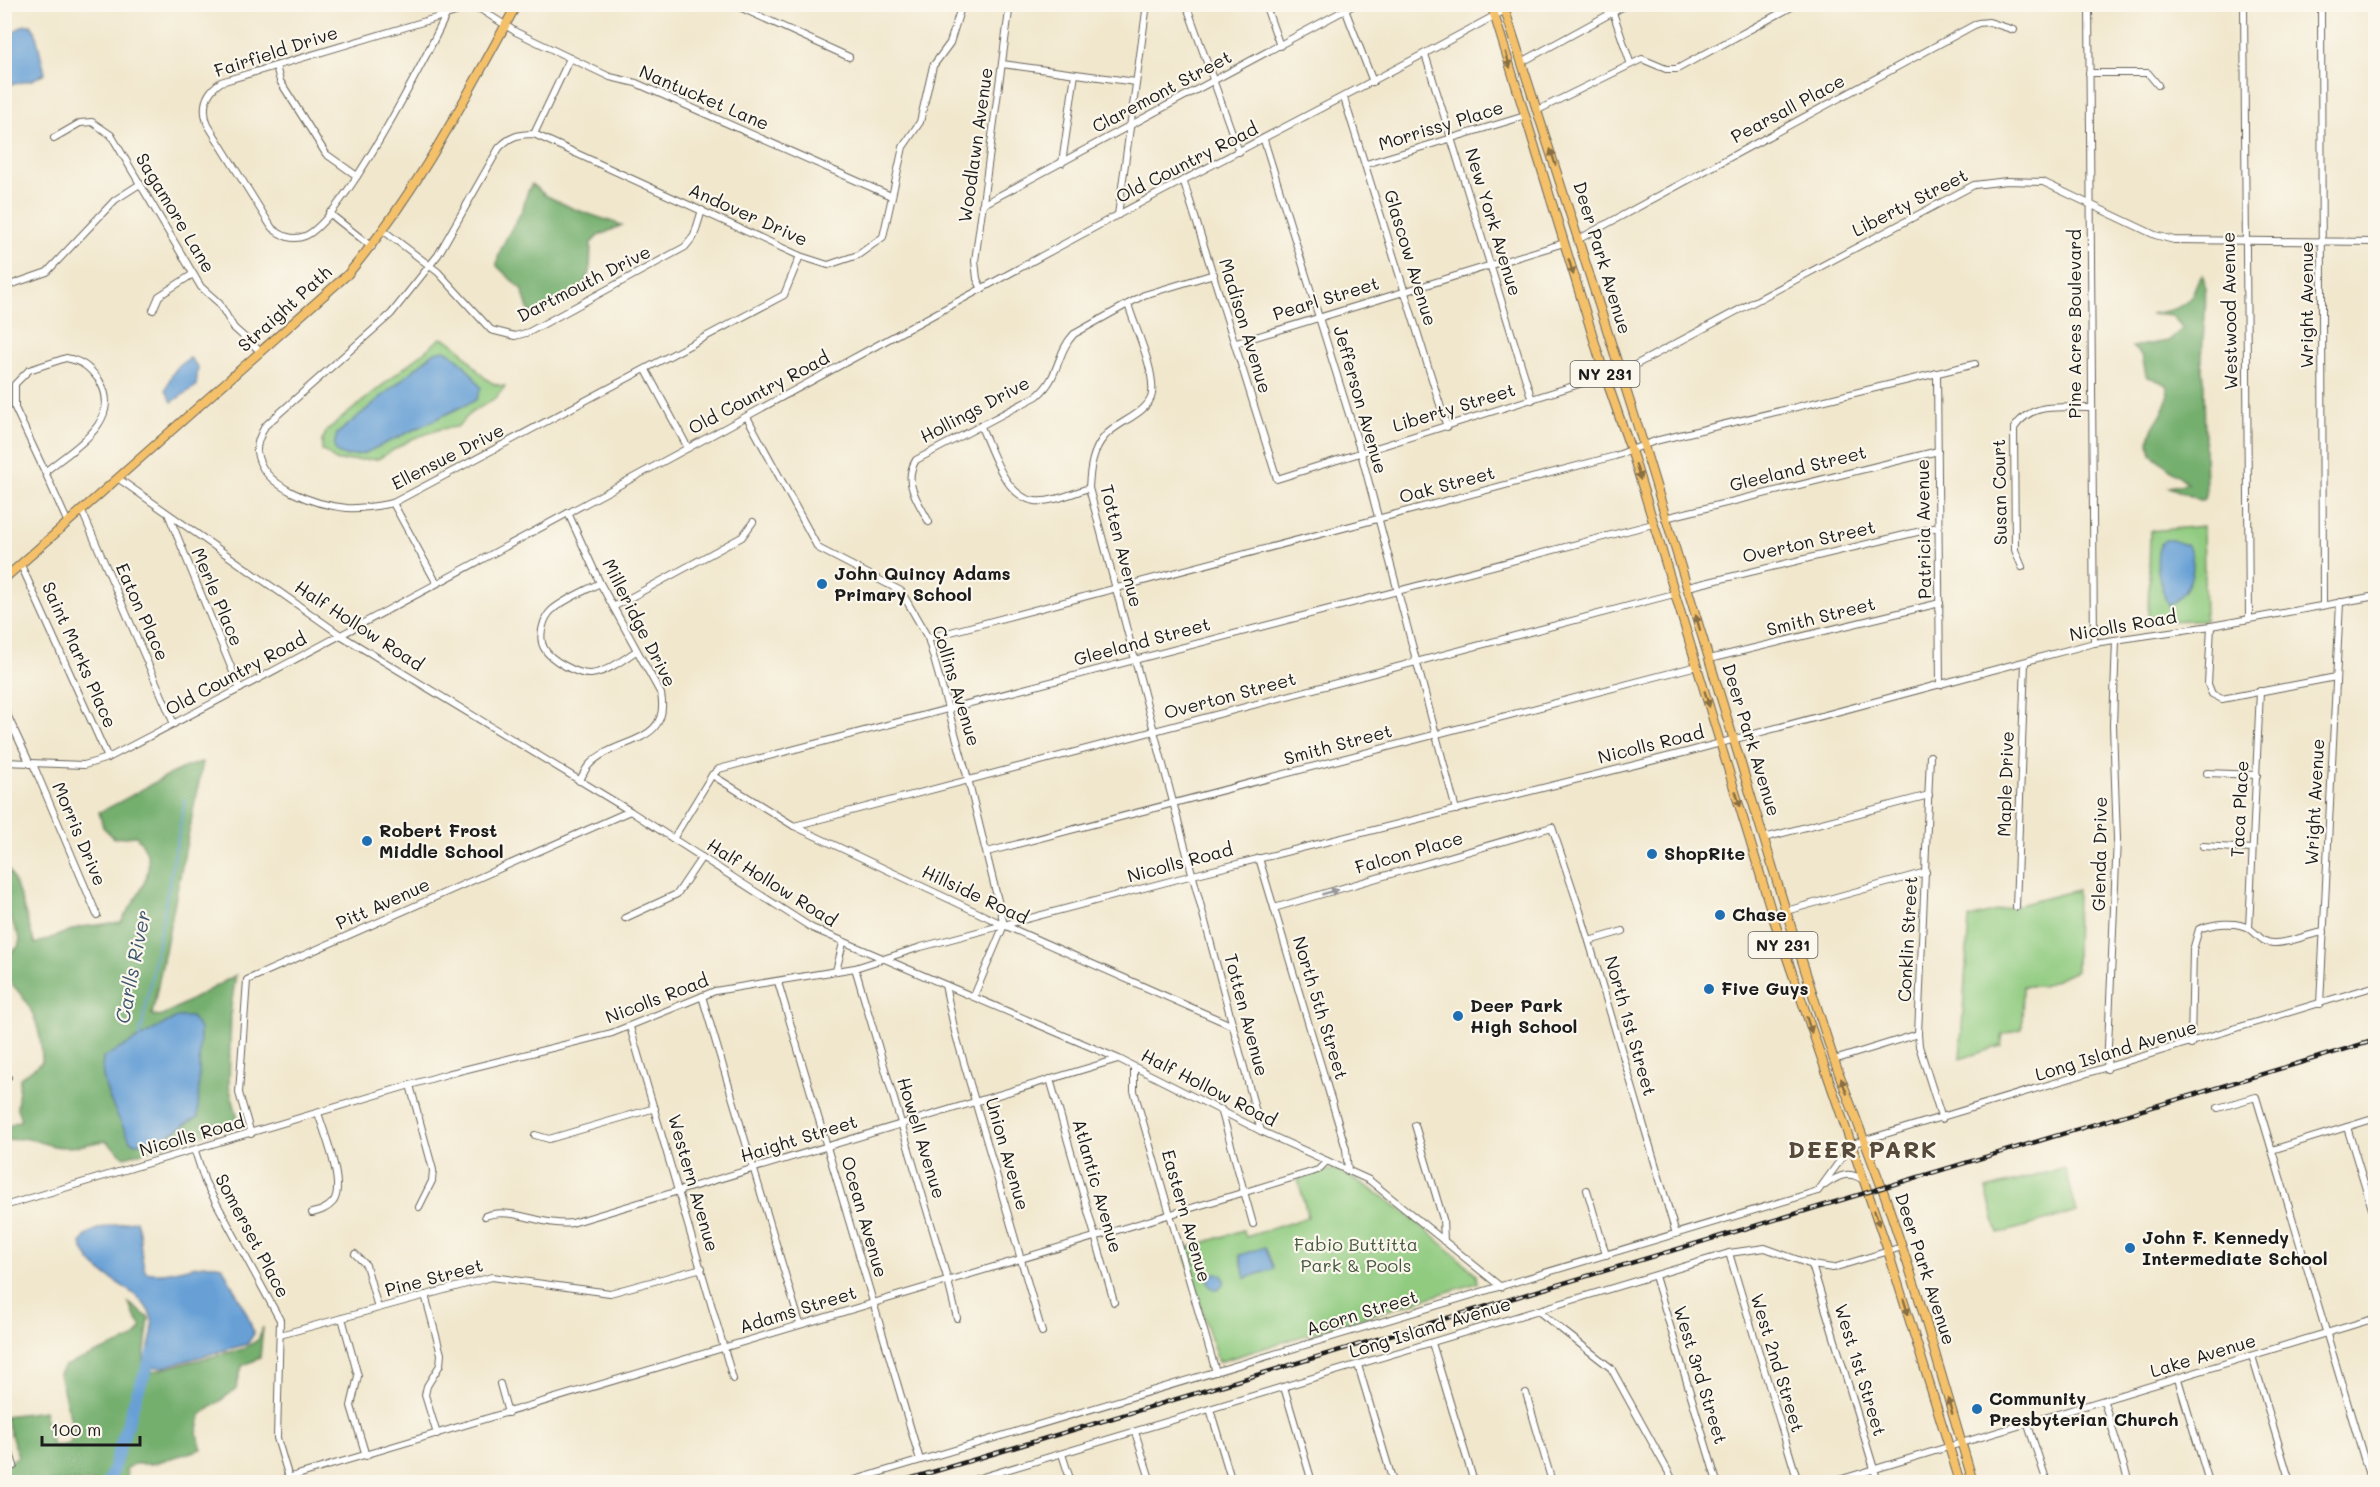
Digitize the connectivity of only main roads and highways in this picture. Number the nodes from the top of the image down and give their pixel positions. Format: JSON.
{"nodes":[{"id":1,"x":518,"y":4,"type":"edge"},
{"id":2,"x":1491,"y":4,"type":"edge"},
{"id":3,"x":1504,"y":7,"type":"edge"},
{"id":4,"x":4,"y":579,"type":"edge"},
{"id":5,"x":1791,"y":968,"type":"junction"},
{"id":6,"x":1810,"y":987,"type":"junction"},
{"id":7,"x":1960,"y":1482,"type":"edge"},
{"id":8,"x":1973,"y":1482,"type":"edge"}],
"edges":[{"from":1,"to":4,"type":"main road","name":"Straight Path"},
{"from":2,"to":5,"type":"main road","name":"Deer Park Avenue","number":"NY 231","one_way":true},
{"from":6,"to":3,"type":"main road","name":"Deer Park Avenue","number":"NY 231","one_way":true},
{"from":5,"to":6,"type":"main road"},
{"from":5,"to":7,"type":"main road","name":"Deer Park Avenue","number":"NY 231","one_way":true},
{"from":8,"to":6,"type":"main road","name":"Deer Park Avenue","number":"NY 231","one_way":true}]}
